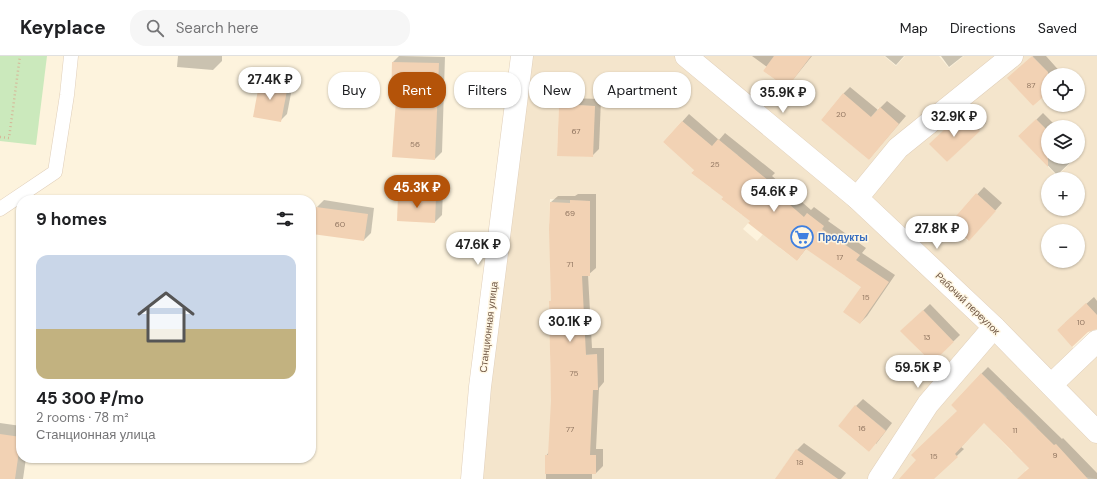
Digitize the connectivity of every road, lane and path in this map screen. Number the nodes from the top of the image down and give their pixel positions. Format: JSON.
{"nodes":[{"id":1,"x":20,"y":56,"type":"edge"},
{"id":2,"x":71,"y":56,"type":"edge"},
{"id":3,"x":522,"y":56,"type":"edge"},
{"id":4,"x":686,"y":56,"type":"edge"},
{"id":5,"x":1012,"y":56,"type":"edge"},
{"id":6,"x":0,"y":137,"type":"edge"},
{"id":7,"x":21,"y":195,"type":"edge"},
{"id":8,"x":16,"y":198,"type":"edge"},
{"id":9,"x":857,"y":198,"type":"junction"},
{"id":10,"x":0,"y":209,"type":"edge"},
{"id":11,"x":994,"y":326,"type":"junction"},
{"id":12,"x":1097,"y":341,"type":"edge"},
{"id":13,"x":1051,"y":385,"type":"junction"},
{"id":14,"x":1097,"y":432,"type":"edge"},
{"id":15,"x":472,"y":479,"type":"edge"},
{"id":16,"x":879,"y":479,"type":"edge"}],
"edges":[{"from":1,"to":6,"type":"path"},
{"from":2,"to":7,"type":"lane"},
{"from":3,"to":15,"type":"street","name":"Станционная улица"},
{"from":4,"to":9,"type":"street","name":"Рабочий переулок"},
{"from":5,"to":9,"type":"street"},
{"from":8,"to":10,"type":"lane"},
{"from":9,"to":11,"type":"street","name":"Рабочий переулок"},
{"from":11,"to":13,"type":"street","name":"Рабочий переулок"},
{"from":11,"to":16,"type":"street"},
{"from":12,"to":13,"type":"street"},
{"from":13,"to":14,"type":"street","name":"Рабочий переулок"}]}
